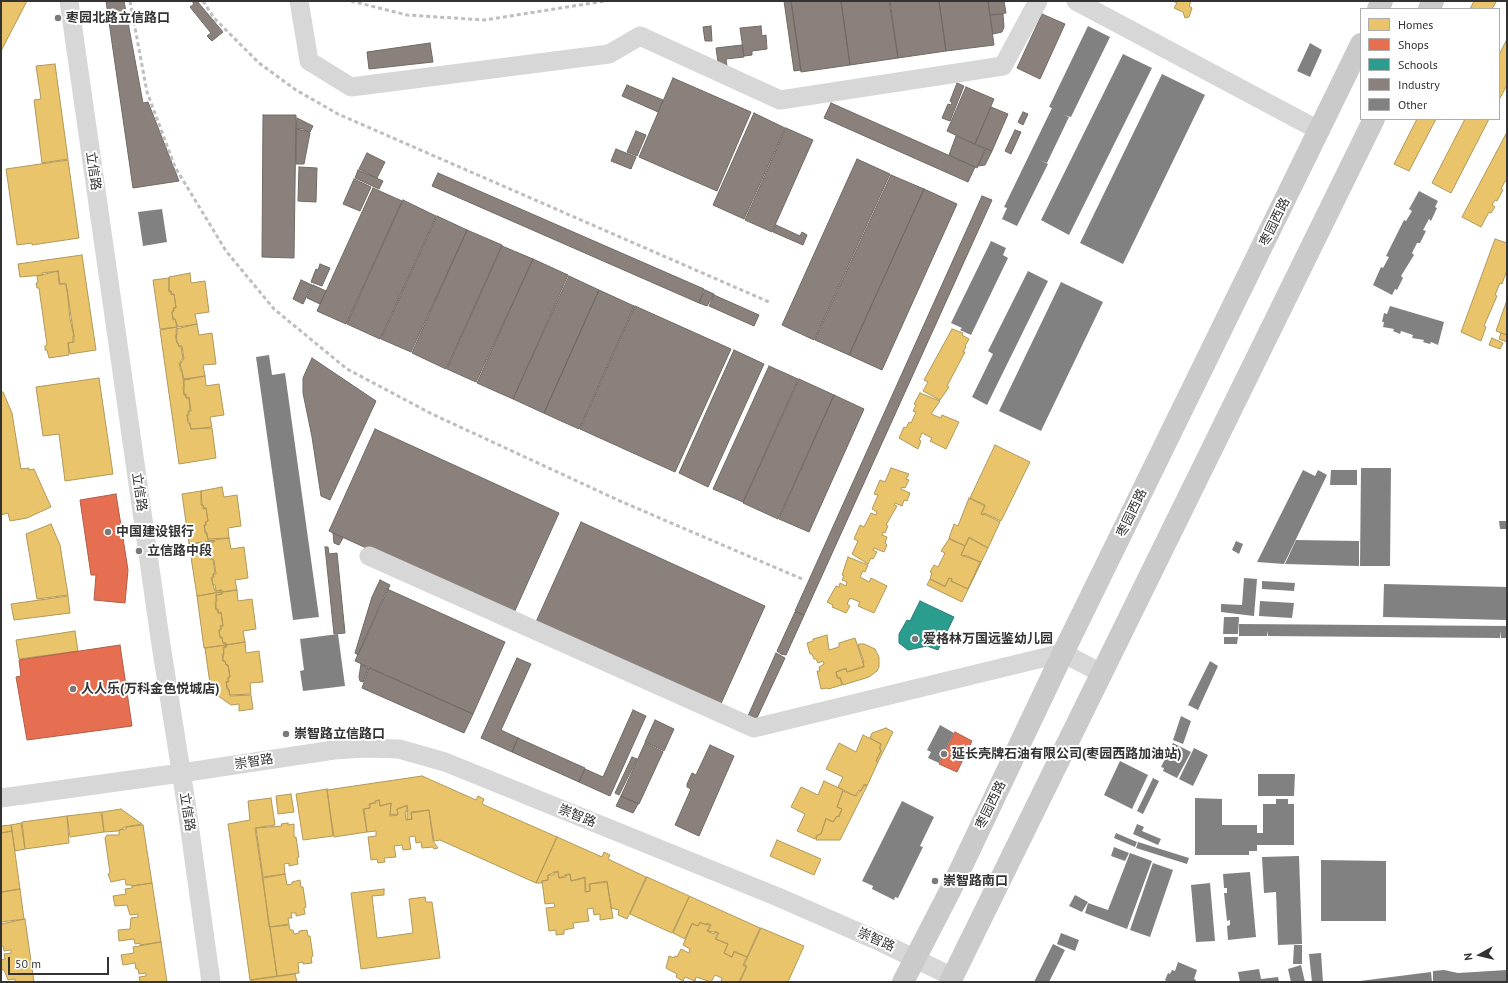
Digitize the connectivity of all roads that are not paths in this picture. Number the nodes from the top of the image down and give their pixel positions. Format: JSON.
{"nodes":[{"id":1,"x":68,"y":1,"type":"edge"},
{"id":2,"x":299,"y":1,"type":"edge"},
{"id":3,"x":1038,"y":1,"type":"edge"},
{"id":4,"x":1076,"y":1,"type":"edge"},
{"id":5,"x":1360,"y":46,"type":"edge"},
{"id":6,"x":1374,"y":120,"type":"edge"},
{"id":7,"x":1320,"y":131,"type":"junction"},
{"id":8,"x":369,"y":556,"type":"dead end"},
{"id":9,"x":1063,"y":653,"type":"junction"},
{"id":10,"x":1101,"y":673,"type":"junction"},
{"id":11,"x":181,"y":774,"type":"junction"},
{"id":12,"x":1,"y":798,"type":"edge"},
{"id":13,"x":916,"y":958,"type":"junction"},
{"id":14,"x":952,"y":979,"type":"edge"},
{"id":15,"x":211,"y":982,"type":"edge"},
{"id":16,"x":903,"y":982,"type":"edge"}],
"edges":[{"from":1,"to":11,"type":"street","name":"立信路"},
{"from":2,"to":3,"type":"street"},
{"from":4,"to":7,"type":"street"},
{"from":5,"to":7,"type":"main road","name":"枣园西路"},
{"from":6,"to":10,"type":"main road"},
{"from":7,"to":9,"type":"main road","name":"枣园西路"},
{"from":8,"to":9,"type":"street"},
{"from":9,"to":10,"type":"street"},
{"from":9,"to":13,"type":"main road","name":"枣园西路"},
{"from":10,"to":14,"type":"main road"},
{"from":11,"to":12,"type":"street","name":"崇智路"},
{"from":11,"to":13,"type":"street","name":"崇智路"},
{"from":11,"to":15,"type":"street","name":"立信路"},
{"from":13,"to":14,"type":"street","name":"崇智路"},
{"from":13,"to":16,"type":"main road","name":"枣园西路"}]}
